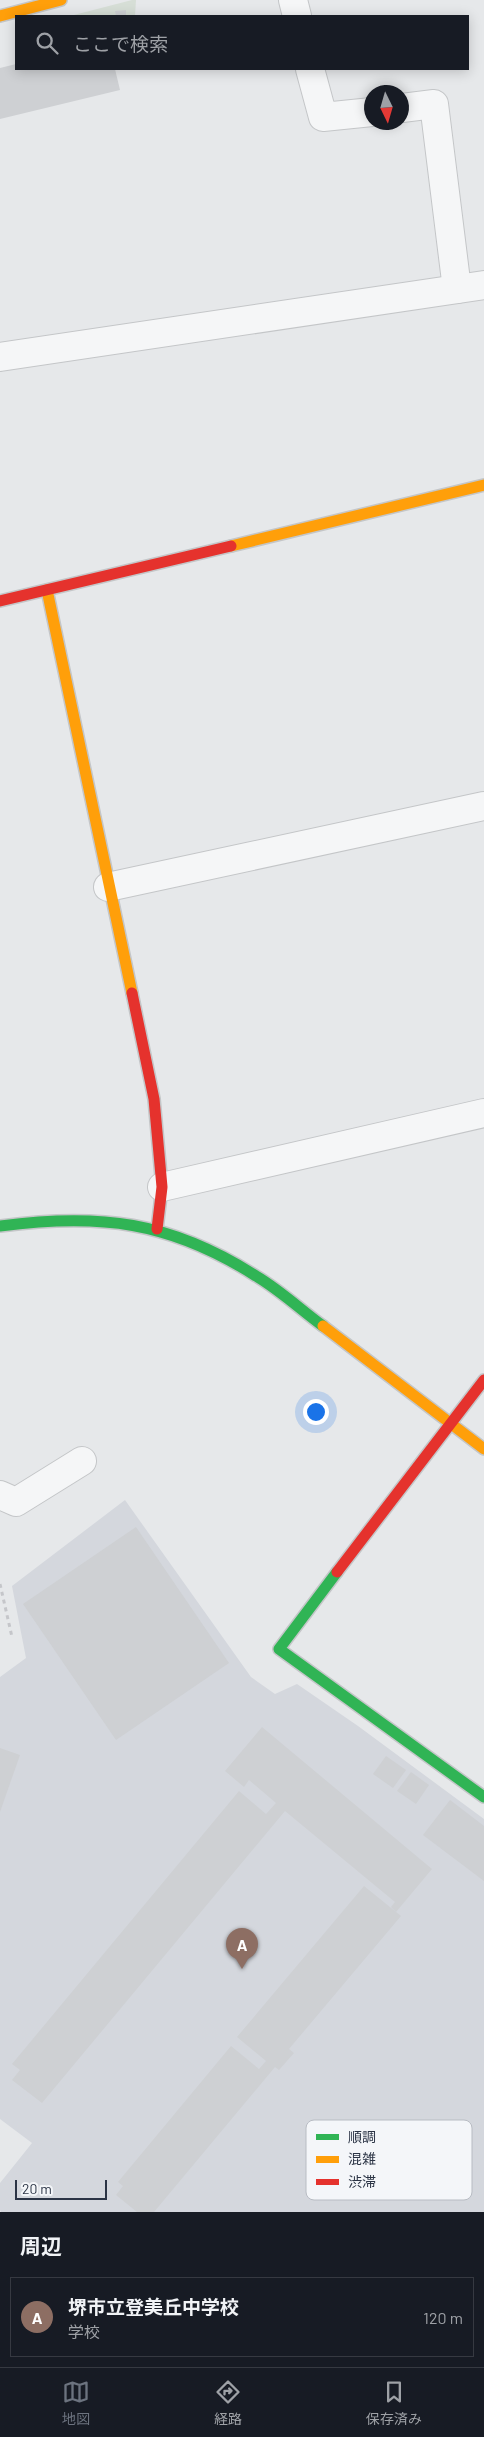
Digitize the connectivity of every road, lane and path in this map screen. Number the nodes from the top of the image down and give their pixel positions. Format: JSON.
{"nodes":[{"id":1,"x":60,"y":0,"type":"edge"},
{"id":2,"x":293,"y":0,"type":"edge"},
{"id":3,"x":297,"y":15,"type":"edge"},
{"id":4,"x":0,"y":16,"type":"edge"},
{"id":5,"x":310,"y":70,"type":"edge"},
{"id":6,"x":409,"y":107,"type":"edge"},
{"id":7,"x":364,"y":113,"type":"edge"},
{"id":8,"x":484,"y":286,"type":"edge"},
{"id":9,"x":457,"y":290,"type":"junction"},
{"id":10,"x":0,"y":357,"type":"edge"},
{"id":11,"x":484,"y":485,"type":"edge"},
{"id":12,"x":47,"y":590,"type":"junction"},
{"id":13,"x":0,"y":601,"type":"edge"},
{"id":14,"x":484,"y":806,"type":"edge"},
{"id":15,"x":108,"y":887,"type":"junction"},
{"id":16,"x":484,"y":1113,"type":"edge"},
{"id":17,"x":162,"y":1187,"type":"junction"},
{"id":18,"x":0,"y":1226,"type":"edge"},
{"id":19,"x":157,"y":1229,"type":"junction"},
{"id":20,"x":484,"y":1380,"type":"edge"},
{"id":21,"x":450,"y":1422,"type":"junction"},
{"id":22,"x":484,"y":1448,"type":"edge"},
{"id":23,"x":82,"y":1461,"type":"dead end"},
{"id":24,"x":0,"y":1495,"type":"edge"},
{"id":25,"x":0,"y":1584,"type":"edge"},
{"id":26,"x":12,"y":1637,"type":"dead end"},
{"id":27,"x":484,"y":1797,"type":"edge"}],
"edges":[{"from":1,"to":4,"type":"street"},
{"from":2,"to":3,"type":"street"},
{"from":5,"to":7,"type":"street"},
{"from":6,"to":9,"type":"street"},
{"from":8,"to":9,"type":"street"},
{"from":9,"to":10,"type":"street"},
{"from":11,"to":12,"type":"street"},
{"from":12,"to":13,"type":"street"},
{"from":12,"to":15,"type":"street"},
{"from":14,"to":15,"type":"street"},
{"from":15,"to":17,"type":"street"},
{"from":16,"to":17,"type":"street"},
{"from":17,"to":19,"type":"street"},
{"from":18,"to":19,"type":"street"},
{"from":19,"to":21,"type":"street"},
{"from":20,"to":21,"type":"street"},
{"from":21,"to":22,"type":"street"},
{"from":21,"to":27,"type":"street"},
{"from":23,"to":24,"type":"street"},
{"from":25,"to":26,"type":"path"}]}
